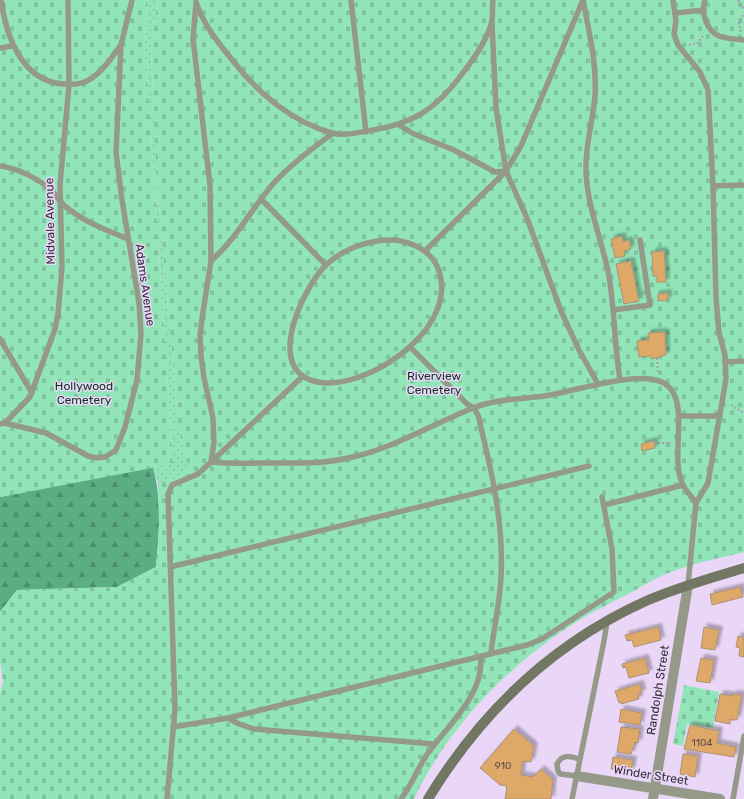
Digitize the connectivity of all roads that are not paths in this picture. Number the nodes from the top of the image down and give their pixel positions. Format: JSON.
{"nodes":[{"id":1,"x":1,"y":0,"type":"edge"},
{"id":2,"x":68,"y":0,"type":"edge"},
{"id":3,"x":132,"y":0,"type":"edge"},
{"id":4,"x":351,"y":0,"type":"edge"},
{"id":5,"x":493,"y":0,"type":"edge"},
{"id":6,"x":583,"y":0,"type":"edge"},
{"id":7,"x":673,"y":0,"type":"edge"},
{"id":8,"x":705,"y":0,"type":"edge"},
{"id":9,"x":196,"y":2,"type":"edge"},
{"id":10,"x":704,"y":10,"type":"junction"},
{"id":11,"x":675,"y":13,"type":"junction"},
{"id":12,"x":492,"y":22,"type":"junction"},
{"id":13,"x":744,"y":40,"type":"edge"},
{"id":14,"x":121,"y":45,"type":"junction"},
{"id":15,"x":12,"y":46,"type":"junction"},
{"id":16,"x":0,"y":48,"type":"edge"},
{"id":17,"x":69,"y":85,"type":"junction"},
{"id":18,"x":399,"y":125,"type":"junction"},
{"id":19,"x":366,"y":132,"type":"junction"},
{"id":20,"x":333,"y":133,"type":"junction"},
{"id":21,"x":0,"y":166,"type":"edge"},
{"id":22,"x":506,"y":171,"type":"junction"},
{"id":23,"x":744,"y":185,"type":"edge"},
{"id":24,"x":713,"y":186,"type":"junction"},
{"id":25,"x":261,"y":199,"type":"junction"},
{"id":26,"x":60,"y":202,"type":"junction"},
{"id":27,"x":128,"y":239,"type":"junction"},
{"id":28,"x":640,"y":240,"type":"dead end"},
{"id":29,"x":425,"y":251,"type":"junction"},
{"id":30,"x":211,"y":261,"type":"junction"},
{"id":31,"x":326,"y":265,"type":"junction"},
{"id":32,"x":613,"y":310,"type":"junction"},
{"id":33,"x":0,"y":338,"type":"edge"},
{"id":34,"x":410,"y":347,"type":"junction"},
{"id":35,"x":744,"y":361,"type":"edge"},
{"id":36,"x":725,"y":362,"type":"junction"},
{"id":37,"x":303,"y":376,"type":"junction"},
{"id":38,"x":620,"y":380,"type":"junction"},
{"id":39,"x":598,"y":384,"type":"junction"},
{"id":40,"x":32,"y":393,"type":"junction"},
{"id":41,"x":474,"y":408,"type":"junction"},
{"id":42,"x":679,"y":416,"type":"junction"},
{"id":43,"x":720,"y":416,"type":"junction"},
{"id":44,"x":2,"y":423,"type":"edge"},
{"id":45,"x":211,"y":462,"type":"junction"},
{"id":46,"x":589,"y":466,"type":"dead end"},
{"id":47,"x":683,"y":485,"type":"junction"},
{"id":48,"x":495,"y":488,"type":"junction"},
{"id":49,"x":602,"y":497,"type":"dead end"},
{"id":50,"x":696,"y":502,"type":"junction"},
{"id":51,"x":604,"y":505,"type":"junction"},
{"id":52,"x":170,"y":568,"type":"junction"},
{"id":53,"x":744,"y":568,"type":"edge"},
{"id":54,"x":688,"y":585,"type":"junction"},
{"id":55,"x":607,"y":621,"type":"junction"},
{"id":56,"x":491,"y":653,"type":"junction"},
{"id":57,"x":480,"y":656,"type":"junction"},
{"id":58,"x":228,"y":718,"type":"junction"},
{"id":59,"x":173,"y":727,"type":"junction"},
{"id":60,"x":744,"y":736,"type":"edge"},
{"id":61,"x":434,"y":744,"type":"junction"},
{"id":62,"x":579,"y":759,"type":"junction"},
{"id":63,"x":577,"y":776,"type":"junction"},
{"id":64,"x":654,"y":788,"type":"junction"},
{"id":65,"x":166,"y":799,"type":"edge"},
{"id":66,"x":401,"y":799,"type":"edge"},
{"id":67,"x":428,"y":799,"type":"edge"},
{"id":68,"x":572,"y":799,"type":"edge"},
{"id":69,"x":652,"y":799,"type":"edge"},
{"id":70,"x":720,"y":799,"type":"edge"},
{"id":71,"x":733,"y":799,"type":"edge"}],
"edges":[{"from":1,"to":15,"type":"lane"},
{"from":2,"to":17,"type":"lane","name":"Midvale Avenue"},
{"from":3,"to":14,"type":"lane","name":"Adams Avenue"},
{"from":4,"to":19,"type":"lane"},
{"from":5,"to":12,"type":"lane"},
{"from":6,"to":22,"type":"lane"},
{"from":6,"to":32,"type":"lane"},
{"from":7,"to":11,"type":"lane"},
{"from":8,"to":10,"type":"lane"},
{"from":9,"to":20,"type":"lane"},
{"from":9,"to":30,"type":"lane"},
{"from":10,"to":11,"type":"lane"},
{"from":10,"to":13,"type":"lane"},
{"from":11,"to":24,"type":"lane"},
{"from":12,"to":18,"type":"lane"},
{"from":12,"to":22,"type":"lane"},
{"from":14,"to":17,"type":"lane"},
{"from":14,"to":27,"type":"lane","name":"Adams Avenue"},
{"from":15,"to":16,"type":"lane"},
{"from":15,"to":17,"type":"lane"},
{"from":17,"to":26,"type":"lane","name":"Midvale Avenue"},
{"from":18,"to":19,"type":"lane"},
{"from":18,"to":22,"type":"lane"},
{"from":19,"to":20,"type":"lane"},
{"from":20,"to":25,"type":"lane"},
{"from":21,"to":26,"type":"lane"},
{"from":22,"to":29,"type":"lane"},
{"from":22,"to":39,"type":"lane"},
{"from":23,"to":24,"type":"lane"},
{"from":24,"to":36,"type":"lane"},
{"from":25,"to":30,"type":"lane"},
{"from":25,"to":31,"type":"lane"},
{"from":26,"to":27,"type":"lane"},
{"from":26,"to":40,"type":"lane","name":"Midvale Avenue"},
{"from":27,"to":44,"type":"lane","name":"Adams Avenue"},
{"from":28,"to":32,"type":"lane"},
{"from":29,"to":31,"type":"lane"},
{"from":29,"to":34,"type":"lane"},
{"from":30,"to":45,"type":"lane"},
{"from":31,"to":37,"type":"lane"},
{"from":32,"to":38,"type":"lane"},
{"from":33,"to":40,"type":"lane"},
{"from":34,"to":37,"type":"lane"},
{"from":34,"to":41,"type":"lane"},
{"from":35,"to":36,"type":"lane"},
{"from":36,"to":43,"type":"lane"},
{"from":37,"to":45,"type":"lane"},
{"from":38,"to":39,"type":"lane"},
{"from":38,"to":42,"type":"lane"},
{"from":39,"to":41,"type":"lane"},
{"from":40,"to":44,"type":"lane","name":"Midvale Avenue"},
{"from":41,"to":45,"type":"lane"},
{"from":41,"to":48,"type":"lane"},
{"from":42,"to":43,"type":"lane"},
{"from":42,"to":47,"type":"lane"},
{"from":43,"to":50,"type":"lane"},
{"from":45,"to":52,"type":"lane"},
{"from":46,"to":48,"type":"lane"},
{"from":47,"to":50,"type":"lane"},
{"from":47,"to":51,"type":"lane"},
{"from":48,"to":52,"type":"lane"},
{"from":48,"to":56,"type":"lane"},
{"from":49,"to":51,"type":"lane"},
{"from":50,"to":54,"type":"lane"},
{"from":51,"to":56,"type":"lane"},
{"from":52,"to":59,"type":"lane"},
{"from":53,"to":54,"type":"street"},
{"from":54,"to":55,"type":"street"},
{"from":54,"to":64,"type":"street","name":"Randolph Street"},
{"from":55,"to":62,"type":"lane"},
{"from":55,"to":67,"type":"street"},
{"from":56,"to":57,"type":"lane"},
{"from":57,"to":58,"type":"lane"},
{"from":57,"to":61,"type":"lane"},
{"from":58,"to":59,"type":"lane"},
{"from":58,"to":61,"type":"lane"},
{"from":59,"to":65,"type":"lane"},
{"from":60,"to":71,"type":"lane"},
{"from":61,"to":66,"type":"lane"},
{"from":62,"to":63,"type":"lane"},
{"from":62,"to":63,"type":"lane"},
{"from":63,"to":64,"type":"street","name":"Winder Street"},
{"from":63,"to":68,"type":"lane"},
{"from":64,"to":69,"type":"street","name":"Randolph Street"},
{"from":64,"to":70,"type":"street","name":"Winder Street"}]}
